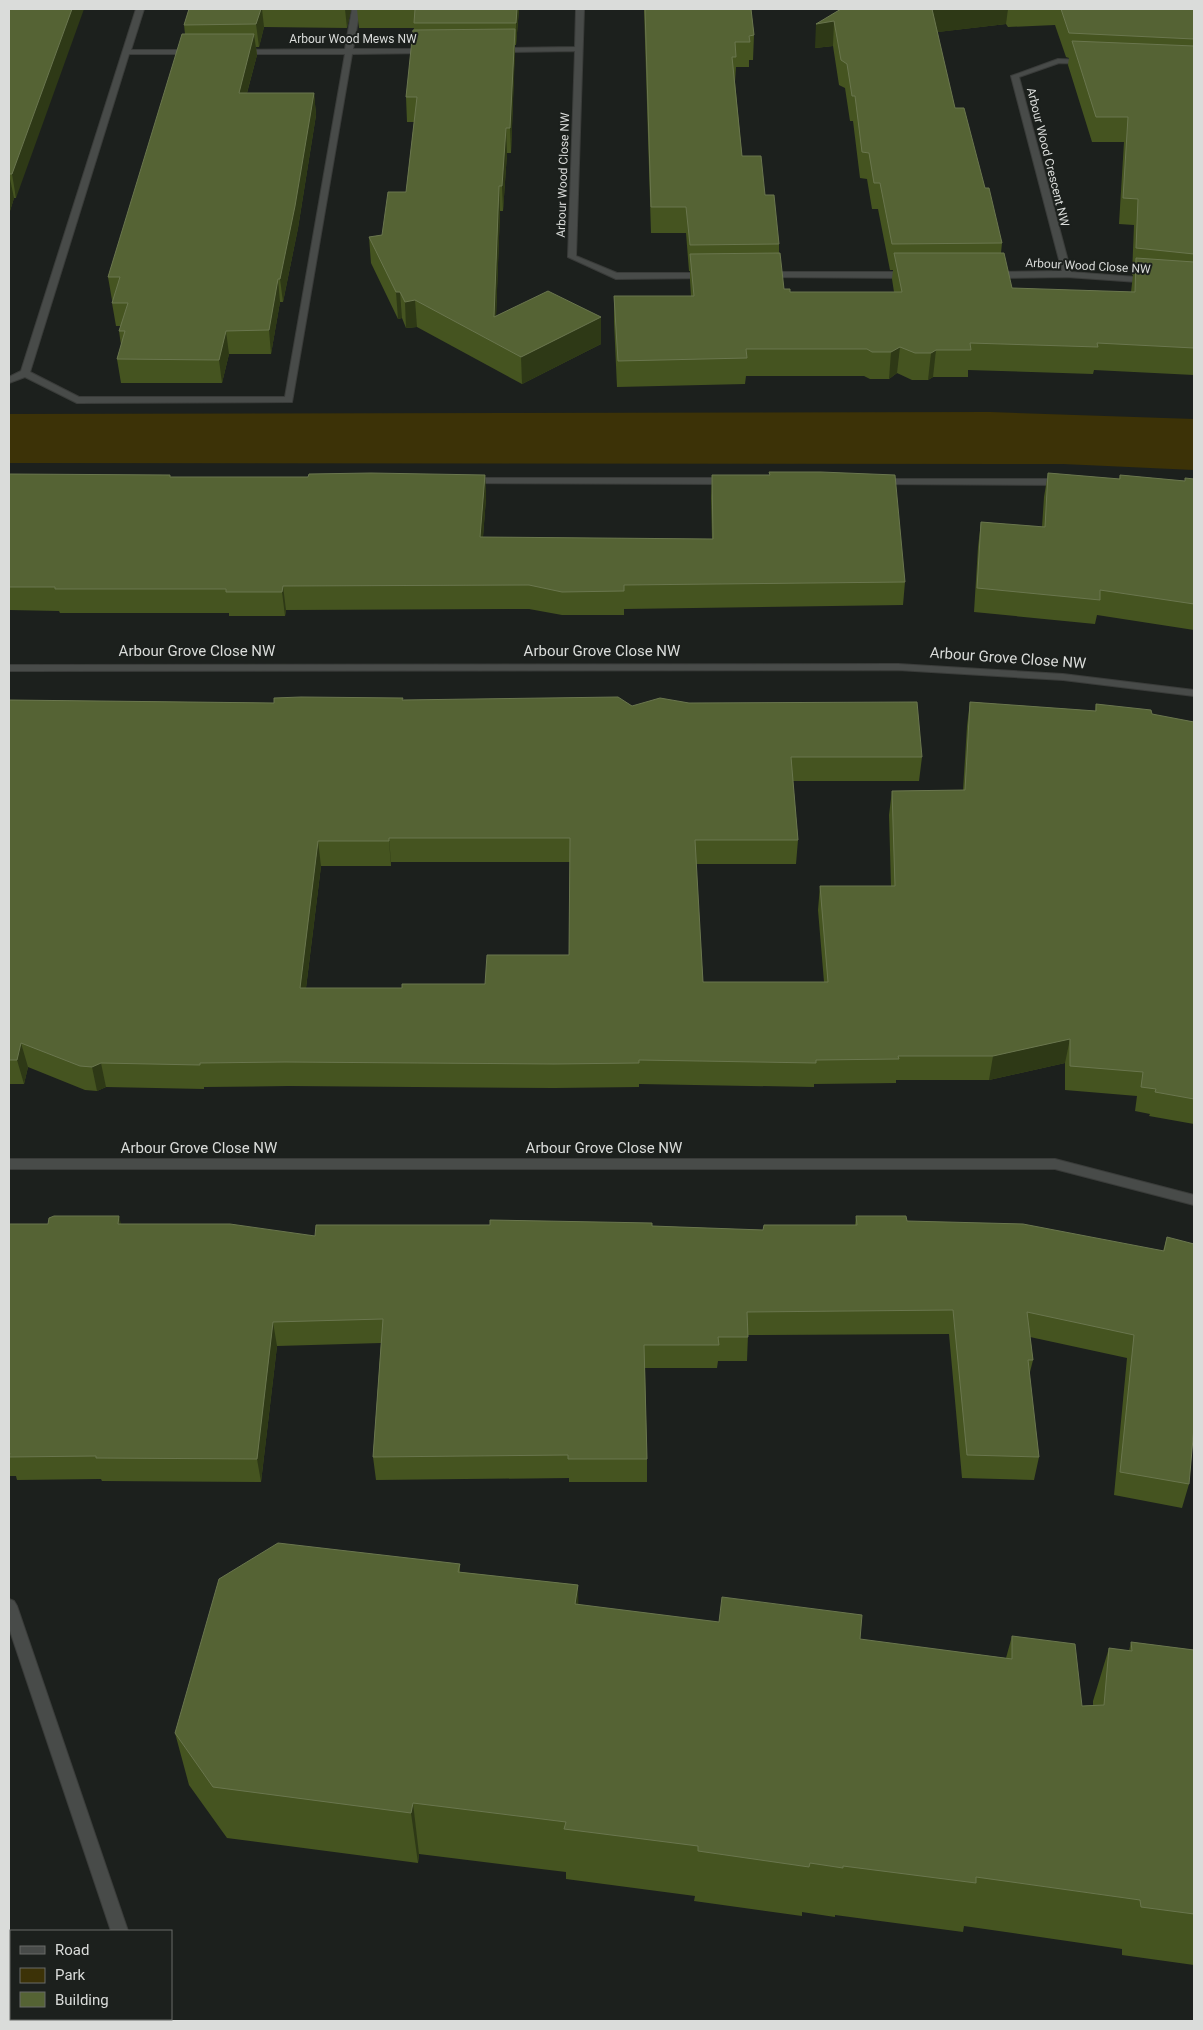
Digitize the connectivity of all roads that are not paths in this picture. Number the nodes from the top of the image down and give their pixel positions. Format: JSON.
{"nodes":[{"id":1,"x":140,"y":9,"type":"edge"},
{"id":2,"x":356,"y":9,"type":"edge"},
{"id":3,"x":580,"y":9,"type":"edge"},
{"id":4,"x":580,"y":49,"type":"junction"},
{"id":5,"x":488,"y":50,"type":"edge"},
{"id":6,"x":438,"y":51,"type":"edge"},
{"id":7,"x":126,"y":52,"type":"junction"},
{"id":8,"x":202,"y":52,"type":"edge"},
{"id":9,"x":231,"y":52,"type":"edge"},
{"id":10,"x":348,"y":52,"type":"junction"},
{"id":11,"x":1097,"y":62,"type":"edge"},
{"id":12,"x":1067,"y":274,"type":"junction"},
{"id":13,"x":924,"y":275,"type":"edge"},
{"id":14,"x":984,"y":275,"type":"edge"},
{"id":15,"x":715,"y":276,"type":"edge"},
{"id":16,"x":755,"y":276,"type":"edge"},
{"id":17,"x":1155,"y":281,"type":"edge"},
{"id":18,"x":25,"y":373,"type":"junction"},
{"id":19,"x":9,"y":380,"type":"edge"},
{"id":20,"x":456,"y":481,"type":"edge"},
{"id":21,"x":744,"y":482,"type":"edge"},
{"id":22,"x":864,"y":482,"type":"edge"},
{"id":23,"x":1073,"y":482,"type":"edge"},
{"id":24,"x":9,"y":668,"type":"edge"},
{"id":25,"x":1194,"y":693,"type":"edge"},
{"id":26,"x":9,"y":1164,"type":"edge"},
{"id":27,"x":1194,"y":1200,"type":"edge"},
{"id":28,"x":9,"y":1606,"type":"edge"},
{"id":29,"x":120,"y":1930,"type":"edge"}],
"edges":[{"from":1,"to":7,"type":"street"},
{"from":2,"to":10,"type":"street"},
{"from":3,"to":4,"type":"street","name":"Arbour Wood Close NW"},
{"from":4,"to":5,"type":"street"},
{"from":4,"to":15,"type":"street","name":"Arbour Wood Close NW"},
{"from":6,"to":10,"type":"street","name":"Arbour Wood Mews NW"},
{"from":7,"to":8,"type":"street"},
{"from":7,"to":18,"type":"street"},
{"from":9,"to":10,"type":"street","name":"Arbour Wood Mews NW"},
{"from":10,"to":18,"type":"street"},
{"from":11,"to":12,"type":"street","name":"Arbour Wood Crescent NW"},
{"from":12,"to":14,"type":"street","name":"Arbour Wood Close NW"},
{"from":12,"to":17,"type":"street","name":"Arbour Wood Close NW"},
{"from":13,"to":16,"type":"street"},
{"from":18,"to":19,"type":"street"},
{"from":20,"to":21,"type":"street"},
{"from":22,"to":23,"type":"street"},
{"from":24,"to":25,"type":"street","name":"Arbour Grove Close NW"},
{"from":26,"to":27,"type":"street","name":"Arbour Grove Close NW"},
{"from":28,"to":29,"type":"street"}]}
